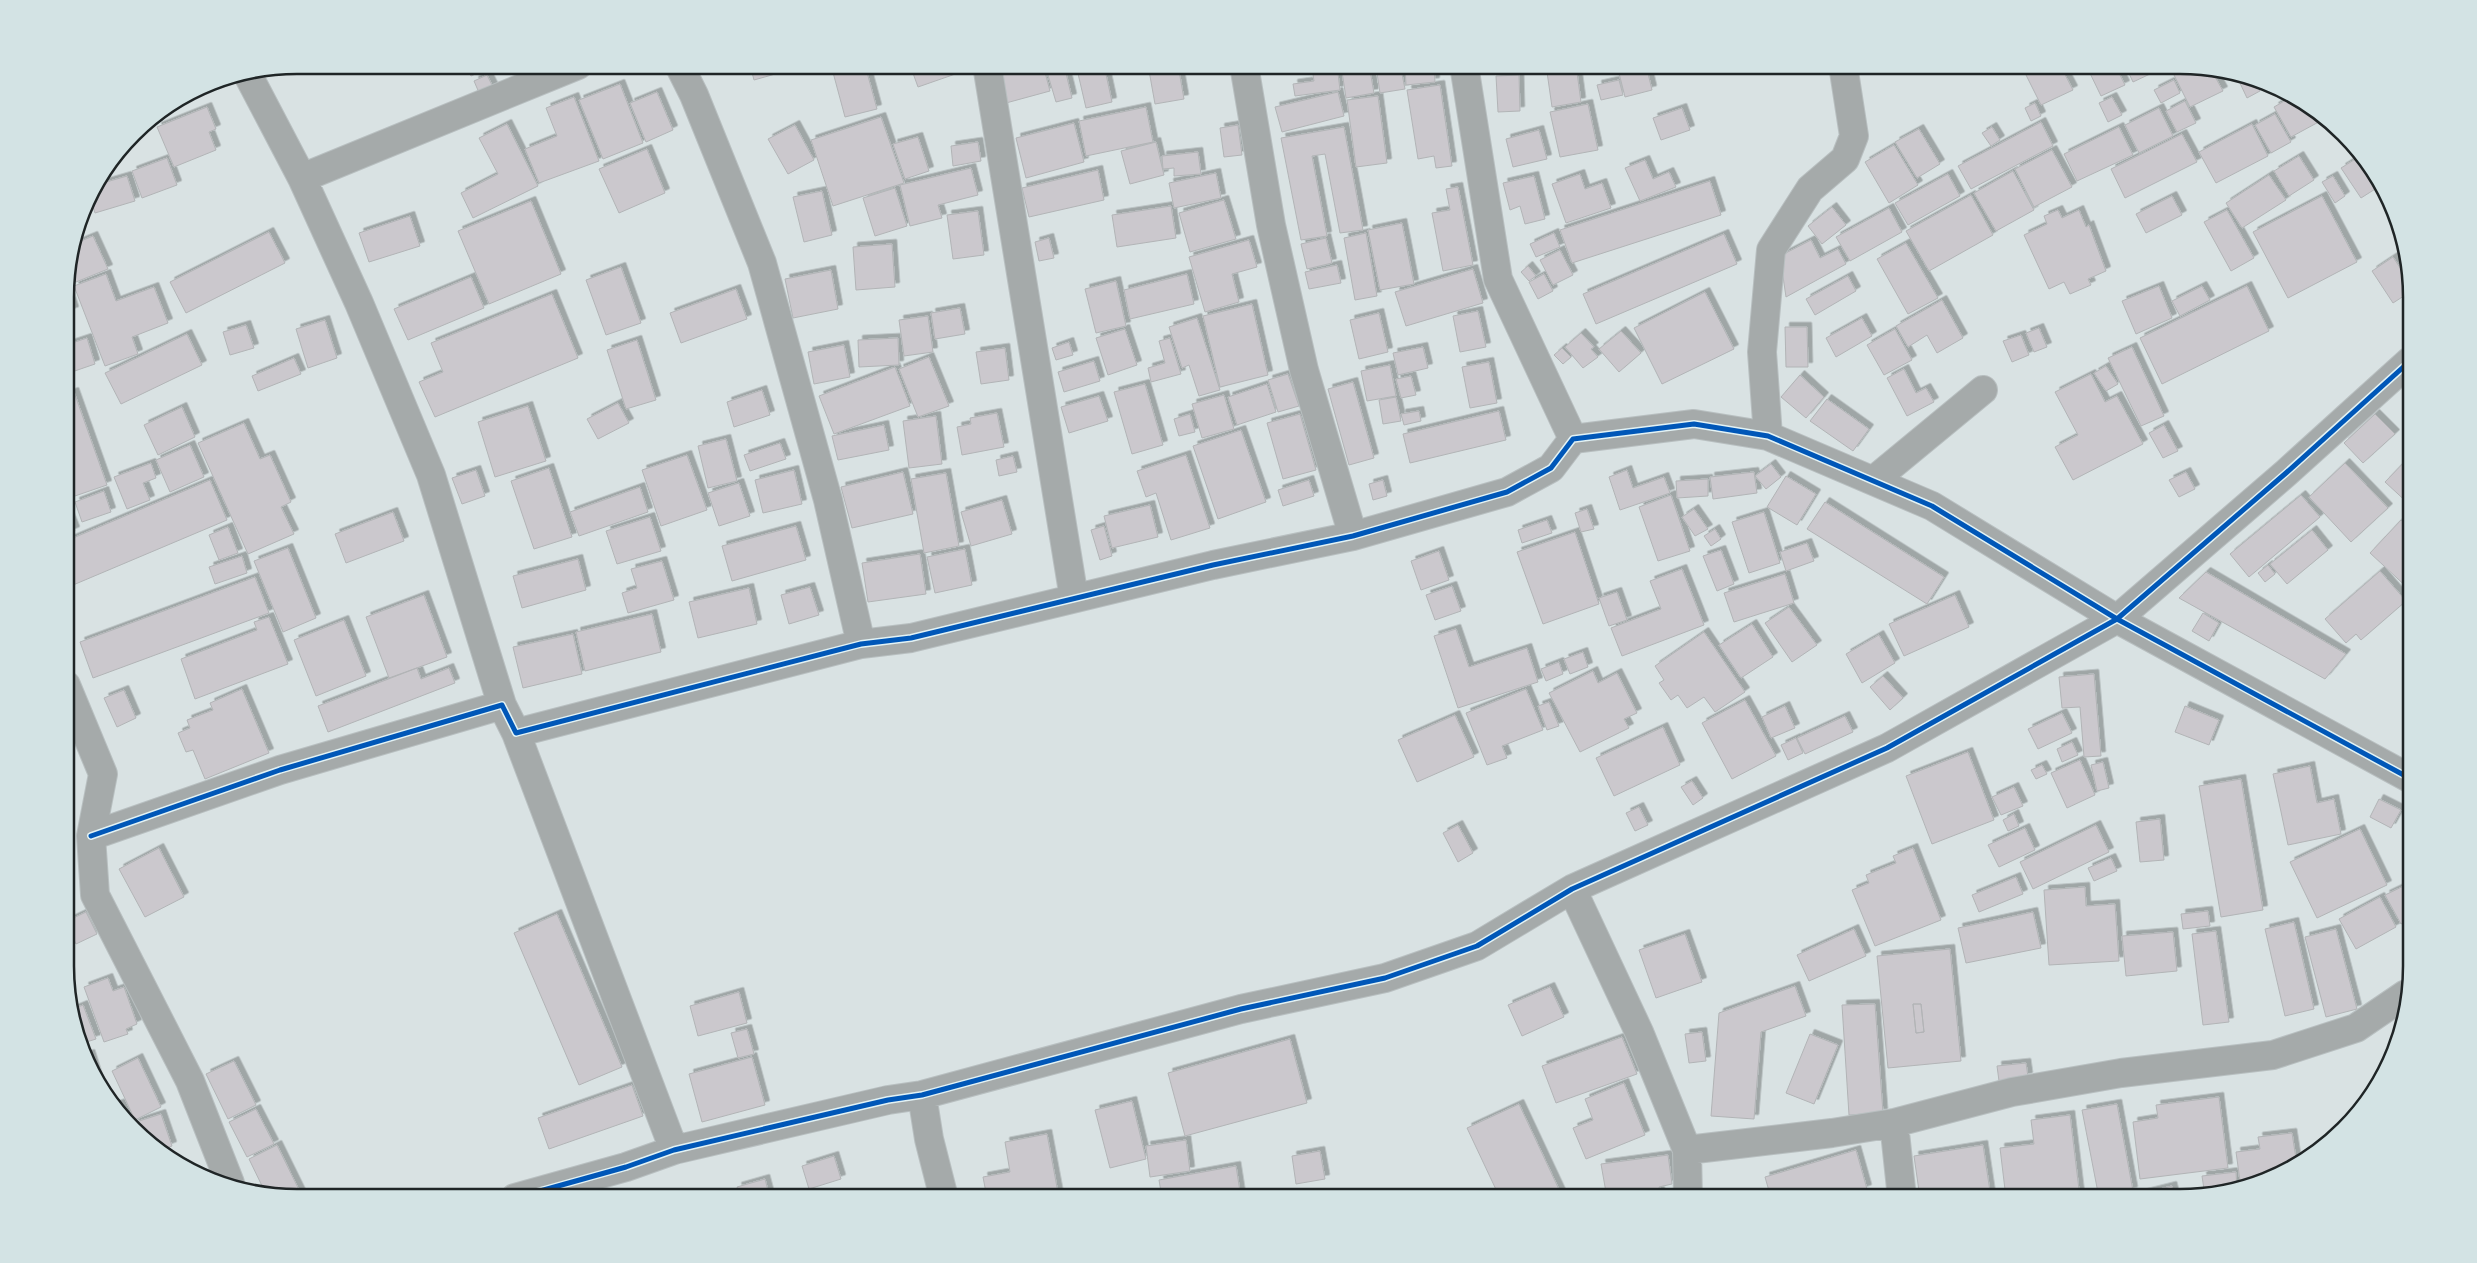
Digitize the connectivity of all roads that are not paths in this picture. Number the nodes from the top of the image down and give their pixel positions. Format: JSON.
{"nodes":[{"id":1,"x":556,"y":74,"type":"edge"},
{"id":2,"x":684,"y":74,"type":"edge"},
{"id":3,"x":988,"y":74,"type":"edge"},
{"id":4,"x":1246,"y":74,"type":"edge"},
{"id":5,"x":1465,"y":74,"type":"edge"},
{"id":6,"x":1844,"y":74,"type":"edge"},
{"id":7,"x":250,"y":79,"type":"edge"},
{"id":8,"x":302,"y":178,"type":"junction"},
{"id":9,"x":2403,"y":366,"type":"edge"},
{"id":10,"x":1983,"y":390,"type":"dead end"},
{"id":11,"x":1768,"y":436,"type":"junction"},
{"id":12,"x":1573,"y":439,"type":"junction"},
{"id":13,"x":1874,"y":480,"type":"junction"},
{"id":14,"x":1352,"y":536,"type":"junction"},
{"id":15,"x":1074,"y":598,"type":"junction"},
{"id":16,"x":2117,"y":619,"type":"junction"},
{"id":17,"x":861,"y":644,"type":"junction"},
{"id":18,"x":74,"y":704,"type":"edge"},
{"id":19,"x":502,"y":705,"type":"junction"},
{"id":20,"x":516,"y":733,"type":"junction"},
{"id":21,"x":2403,"y":774,"type":"edge"},
{"id":22,"x":92,"y":836,"type":"junction"},
{"id":23,"x":1572,"y":888,"type":"junction"},
{"id":24,"x":2401,"y":998,"type":"edge"},
{"id":25,"x":922,"y":1095,"type":"junction"},
{"id":26,"x":1894,"y":1123,"type":"junction"},
{"id":27,"x":674,"y":1150,"type":"junction"},
{"id":28,"x":1687,"y":1150,"type":"junction"},
{"id":29,"x":229,"y":1178,"type":"edge"},
{"id":30,"x":547,"y":1189,"type":"edge"},
{"id":31,"x":942,"y":1189,"type":"edge"},
{"id":32,"x":1688,"y":1189,"type":"edge"},
{"id":33,"x":1901,"y":1189,"type":"edge"}],
"edges":[{"from":1,"to":8,"type":"street"},
{"from":2,"to":17,"type":"street"},
{"from":3,"to":15,"type":"street"},
{"from":4,"to":14,"type":"street"},
{"from":5,"to":12,"type":"street"},
{"from":6,"to":11,"type":"street"},
{"from":7,"to":8,"type":"street"},
{"from":8,"to":19,"type":"street"},
{"from":9,"to":16,"type":"street"},
{"from":10,"to":13,"type":"street"},
{"from":11,"to":12,"type":"street"},
{"from":11,"to":13,"type":"street"},
{"from":12,"to":14,"type":"street"},
{"from":13,"to":16,"type":"street"},
{"from":14,"to":15,"type":"street"},
{"from":15,"to":17,"type":"street"},
{"from":16,"to":21,"type":"street"},
{"from":16,"to":23,"type":"street"},
{"from":17,"to":20,"type":"street"},
{"from":18,"to":22,"type":"street"},
{"from":19,"to":20,"type":"street"},
{"from":19,"to":22,"type":"street"},
{"from":20,"to":27,"type":"street"},
{"from":22,"to":29,"type":"street"},
{"from":23,"to":25,"type":"street"},
{"from":23,"to":28,"type":"street"},
{"from":24,"to":26,"type":"street"},
{"from":25,"to":27,"type":"street"},
{"from":25,"to":31,"type":"street"},
{"from":26,"to":28,"type":"street"},
{"from":26,"to":33,"type":"street"},
{"from":27,"to":30,"type":"street"},
{"from":28,"to":32,"type":"street"}]}
